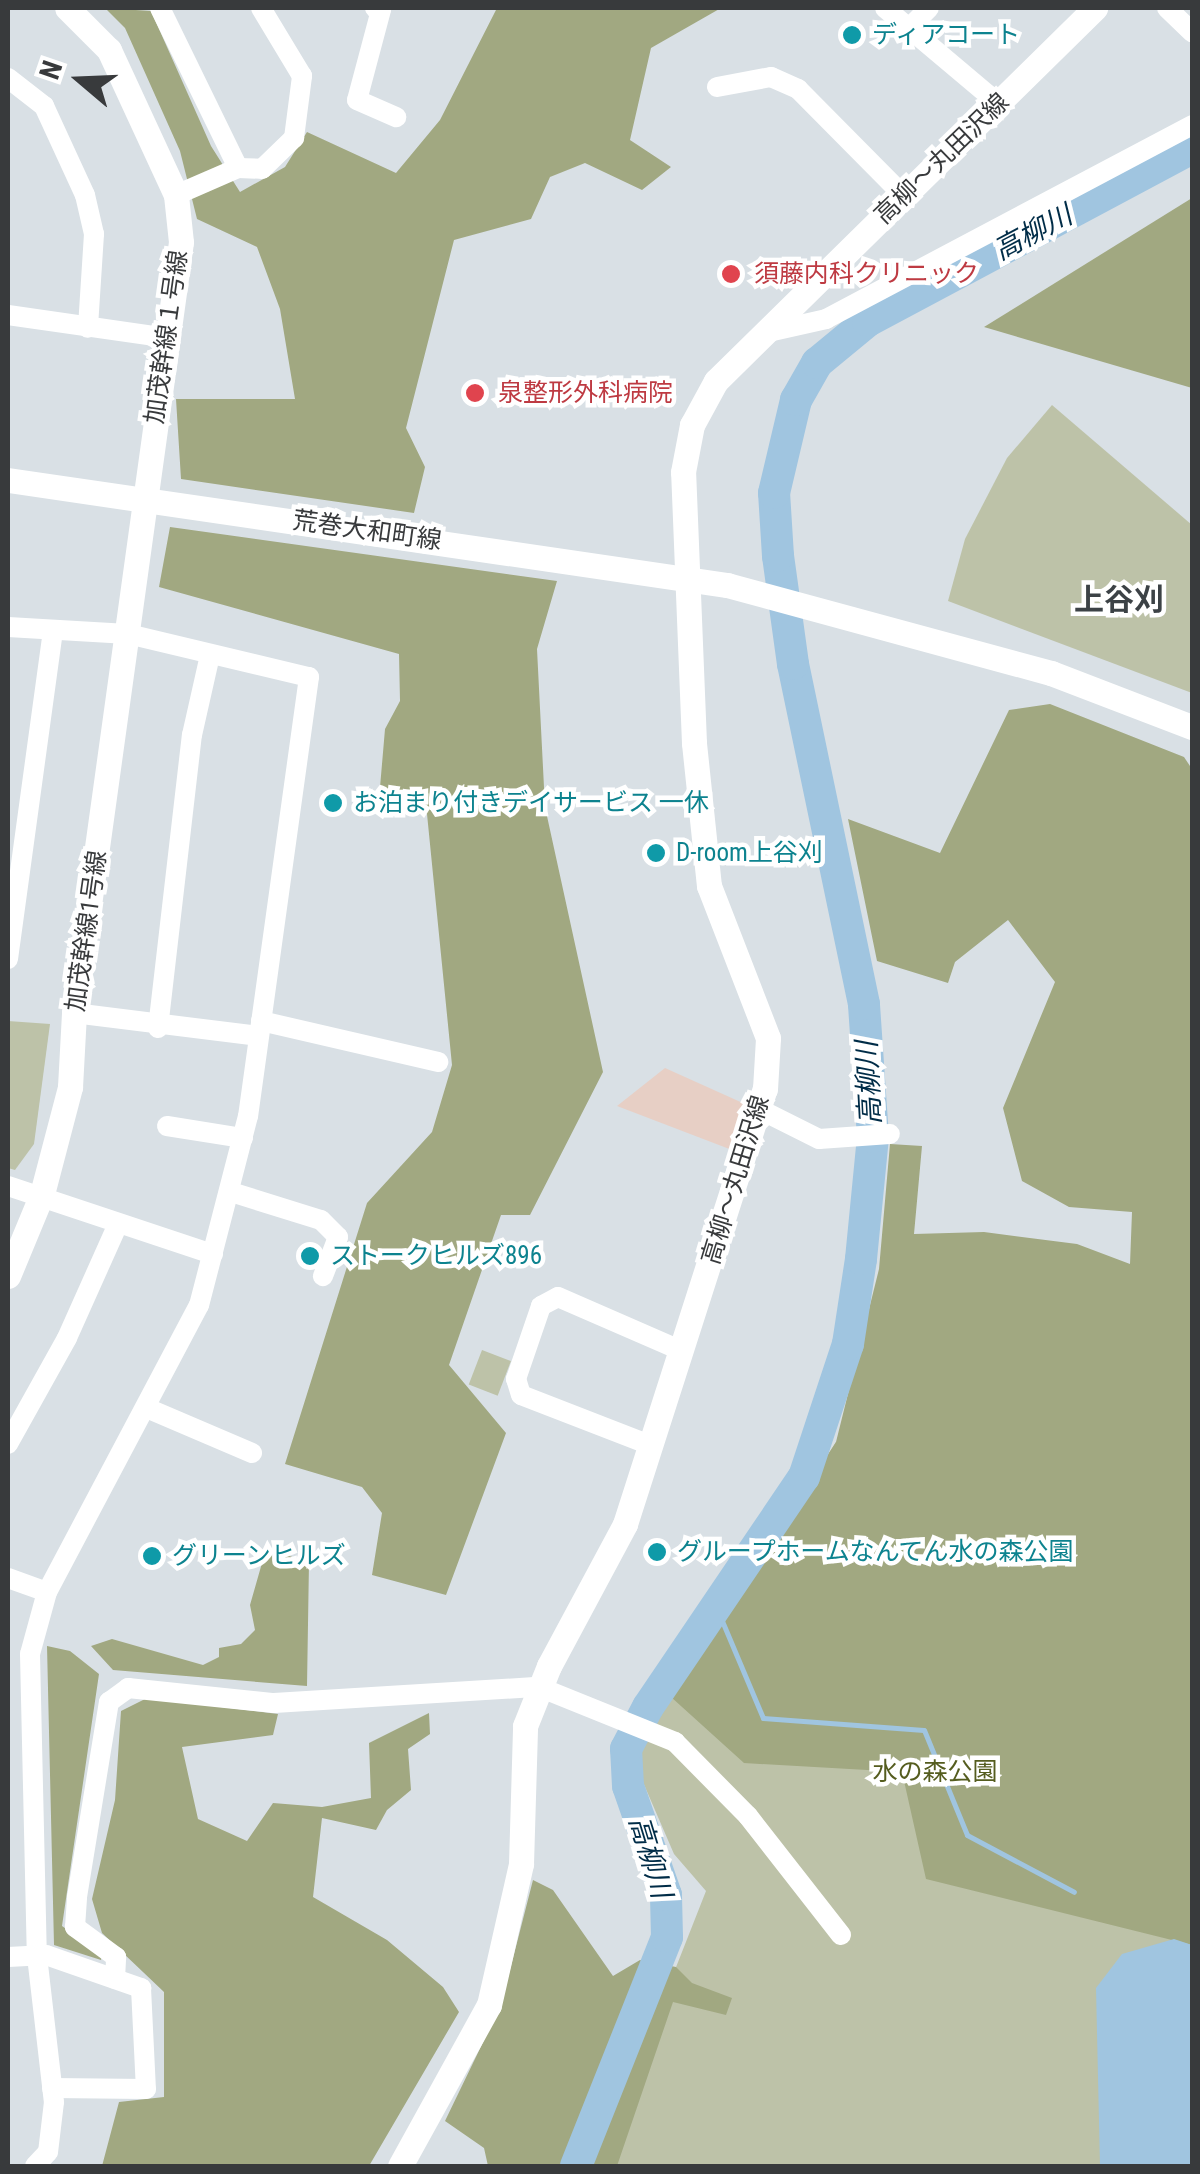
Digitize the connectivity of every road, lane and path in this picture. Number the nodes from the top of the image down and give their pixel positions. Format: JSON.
{"nodes":[{"id":1,"x":67,"y":8,"type":"edge"},
{"id":2,"x":160,"y":8,"type":"edge"},
{"id":3,"x":261,"y":8,"type":"edge"},
{"id":4,"x":375,"y":8,"type":"edge"},
{"id":5,"x":885,"y":8,"type":"edge"},
{"id":6,"x":930,"y":8,"type":"edge"},
{"id":7,"x":1095,"y":8,"type":"edge"},
{"id":8,"x":1167,"y":8,"type":"edge"},
{"id":9,"x":909,"y":28,"type":"junction"},
{"id":10,"x":1192,"y":32,"type":"edge"},
{"id":11,"x":8,"y":78,"type":"edge"},
{"id":12,"x":717,"y":87,"type":"dead end"},
{"id":13,"x":998,"y":103,"type":"junction"},
{"id":14,"x":396,"y":117,"type":"dead end"},
{"id":15,"x":1192,"y":125,"type":"edge"},
{"id":16,"x":238,"y":168,"type":"junction"},
{"id":17,"x":176,"y":195,"type":"junction"},
{"id":18,"x":904,"y":196,"type":"junction"},
{"id":19,"x":8,"y":315,"type":"edge"},
{"id":20,"x":88,"y":328,"type":"junction"},
{"id":21,"x":764,"y":333,"type":"junction"},
{"id":22,"x":167,"y":338,"type":"junction"},
{"id":23,"x":8,"y":480,"type":"edge"},
{"id":24,"x":688,"y":577,"type":"junction"},
{"id":25,"x":132,"y":578,"type":"joint"},
{"id":26,"x":8,"y":627,"type":"edge"},
{"id":27,"x":52,"y":631,"type":"junction"},
{"id":28,"x":128,"y":634,"type":"junction"},
{"id":29,"x":210,"y":654,"type":"junction"},
{"id":30,"x":1192,"y":727,"type":"edge"},
{"id":31,"x":8,"y":960,"type":"edge"},
{"id":32,"x":74,"y":1013,"type":"junction"},
{"id":33,"x":158,"y":1028,"type":"junction"},
{"id":34,"x":260,"y":1028,"type":"junction"},
{"id":35,"x":438,"y":1062,"type":"dead end"},
{"id":36,"x":759,"y":1109,"type":"junction"},
{"id":37,"x":167,"y":1126,"type":"dead end"},
{"id":38,"x":890,"y":1134,"type":"dead end"},
{"id":39,"x":243,"y":1138,"type":"junction"},
{"id":40,"x":8,"y":1186,"type":"edge"},
{"id":41,"x":231,"y":1192,"type":"junction"},
{"id":42,"x":42,"y":1194,"type":"junction"},
{"id":43,"x":118,"y":1224,"type":"junction"},
{"id":44,"x":213,"y":1254,"type":"junction"},
{"id":45,"x":8,"y":1276,"type":"edge"},
{"id":46,"x":324,"y":1276,"type":"dead end"},
{"id":47,"x":682,"y":1351,"type":"junction"},
{"id":48,"x":149,"y":1409,"type":"junction"},
{"id":49,"x":8,"y":1444,"type":"edge"},
{"id":50,"x":650,"y":1445,"type":"junction"},
{"id":51,"x":252,"y":1453,"type":"dead end"},
{"id":52,"x":8,"y":1578,"type":"edge"},
{"id":53,"x":46,"y":1592,"type":"junction"},
{"id":54,"x":8,"y":1649,"type":"edge"},
{"id":55,"x":30,"y":1654,"type":"junction"},
{"id":56,"x":538,"y":1687,"type":"junction"},
{"id":57,"x":841,"y":1935,"type":"dead end"},
{"id":58,"x":37,"y":1956,"type":"junction"},
{"id":59,"x":8,"y":1957,"type":"edge"},
{"id":60,"x":115,"y":1979,"type":"junction"},
{"id":61,"x":52,"y":2088,"type":"junction"},
{"id":62,"x":35,"y":2166,"type":"edge"},
{"id":63,"x":400,"y":2166,"type":"edge"}],
"edges":[{"from":1,"to":17,"type":"street","name":"加茂幹線１号線"},
{"from":2,"to":16,"type":"street"},
{"from":3,"to":16,"type":"street"},
{"from":4,"to":14,"type":"street"},
{"from":5,"to":9,"type":"street"},
{"from":6,"to":9,"type":"street"},
{"from":7,"to":13,"type":"street","name":"高柳～丸田沢線"},
{"from":8,"to":10,"type":"street"},
{"from":9,"to":13,"type":"street"},
{"from":11,"to":20,"type":"street"},
{"from":12,"to":18,"type":"street"},
{"from":13,"to":18,"type":"street","name":"高柳～丸田沢線"},
{"from":15,"to":21,"type":"street"},
{"from":16,"to":17,"type":"street"},
{"from":17,"to":22,"type":"street","name":"加茂幹線１号線"},
{"from":18,"to":21,"type":"street","name":"高柳～丸田沢線"},
{"from":19,"to":20,"type":"street"},
{"from":20,"to":22,"type":"street"},
{"from":21,"to":24,"type":"street","name":"高柳～丸田沢線"},
{"from":22,"to":25,"type":"street","name":"加茂幹線１号線"},
{"from":23,"to":24,"type":"street","name":"荒巻大和町線"},
{"from":24,"to":30,"type":"street","name":"荒巻大和町線"},
{"from":24,"to":36,"type":"street","name":"高柳～丸田沢線"},
{"from":25,"to":28,"type":"street","name":"加茂幹線1号線"},
{"from":26,"to":27,"type":"street"},
{"from":27,"to":28,"type":"street"},
{"from":27,"to":31,"type":"street"},
{"from":28,"to":29,"type":"street"},
{"from":28,"to":32,"type":"street","name":"加茂幹線1号線"},
{"from":29,"to":33,"type":"street"},
{"from":29,"to":34,"type":"street"},
{"from":32,"to":33,"type":"street"},
{"from":32,"to":42,"type":"street","name":"加茂幹線1号線"},
{"from":33,"to":34,"type":"street"},
{"from":34,"to":35,"type":"street"},
{"from":34,"to":39,"type":"street"},
{"from":36,"to":38,"type":"street"},
{"from":36,"to":47,"type":"street","name":"高柳～丸田沢線"},
{"from":37,"to":39,"type":"street"},
{"from":39,"to":41,"type":"street"},
{"from":40,"to":42,"type":"street"},
{"from":41,"to":44,"type":"street"},
{"from":41,"to":46,"type":"street"},
{"from":42,"to":43,"type":"street"},
{"from":42,"to":45,"type":"street","name":"加茂幹線1号線"},
{"from":43,"to":44,"type":"street"},
{"from":43,"to":49,"type":"street"},
{"from":44,"to":48,"type":"street"},
{"from":47,"to":50,"type":"street","name":"高柳～丸田沢線"},
{"from":47,"to":50,"type":"street"},
{"from":48,"to":51,"type":"street"},
{"from":48,"to":53,"type":"street"},
{"from":50,"to":56,"type":"street","name":"高柳～丸田沢線"},
{"from":52,"to":53,"type":"street"},
{"from":53,"to":55,"type":"street"},
{"from":54,"to":55,"type":"street"},
{"from":55,"to":58,"type":"street"},
{"from":56,"to":57,"type":"street"},
{"from":56,"to":60,"type":"street"},
{"from":56,"to":63,"type":"street","name":"高柳～丸田沢線"},
{"from":58,"to":59,"type":"street"},
{"from":58,"to":60,"type":"street"},
{"from":58,"to":61,"type":"street"},
{"from":60,"to":61,"type":"street"},
{"from":61,"to":62,"type":"street"}]}
